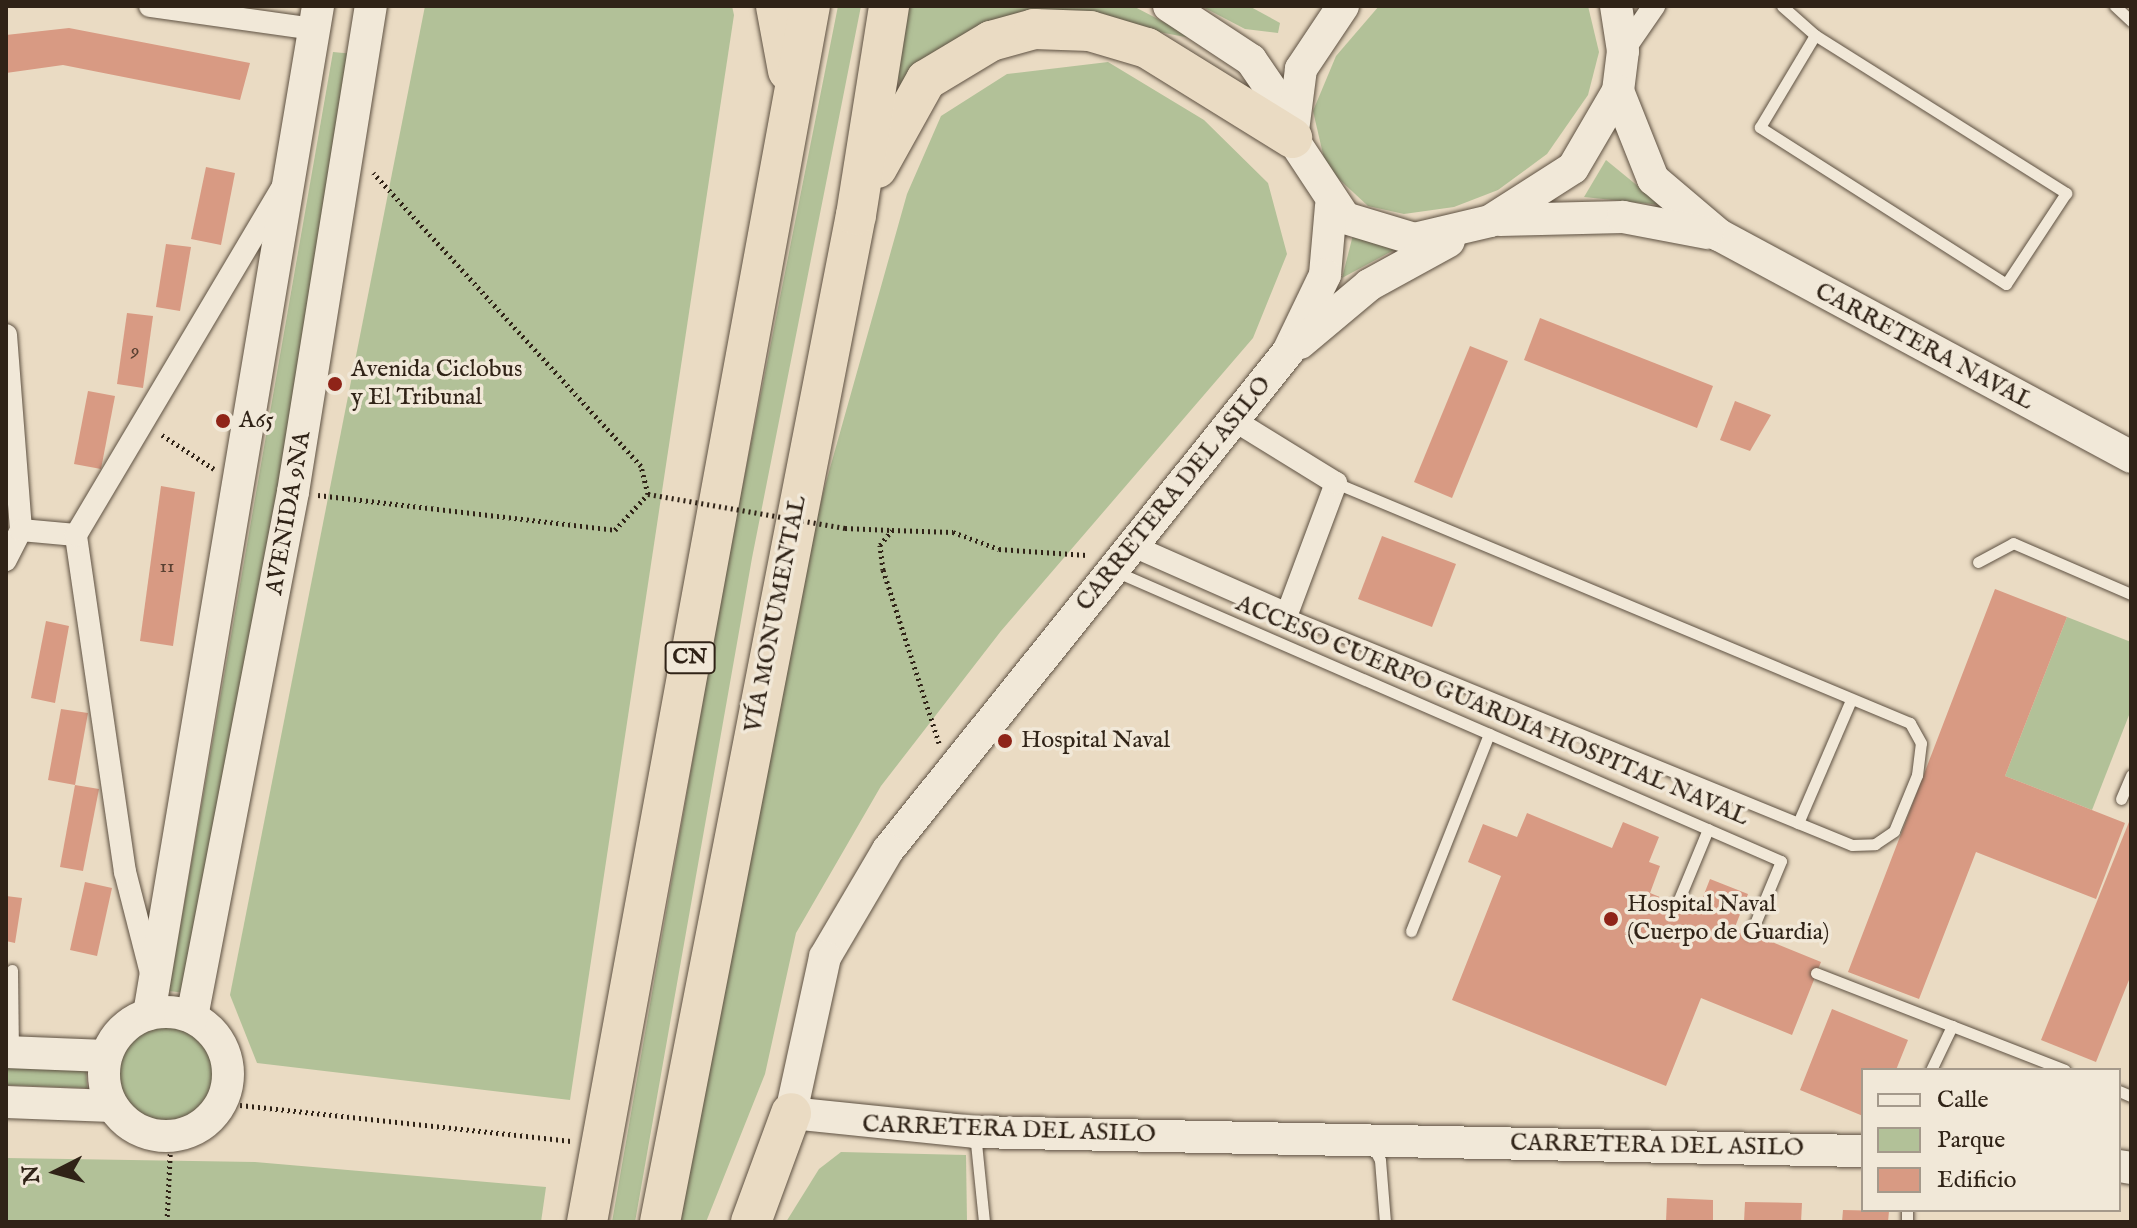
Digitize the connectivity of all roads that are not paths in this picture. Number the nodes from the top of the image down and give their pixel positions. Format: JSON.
{"nodes":[{"id":1,"x":150,"y":6,"type":"edge"},
{"id":2,"x":371,"y":6,"type":"edge"},
{"id":3,"x":776,"y":6,"type":"edge"},
{"id":4,"x":810,"y":6,"type":"edge"},
{"id":5,"x":889,"y":6,"type":"edge"},
{"id":6,"x":1169,"y":6,"type":"edge"},
{"id":7,"x":1343,"y":6,"type":"edge"},
{"id":8,"x":1616,"y":6,"type":"edge"},
{"id":9,"x":1654,"y":6,"type":"edge"},
{"id":10,"x":1782,"y":6,"type":"edge"},
{"id":11,"x":2115,"y":6,"type":"edge"},
{"id":12,"x":316,"y":18,"type":"edge"},
{"id":13,"x":2131,"y":21,"type":"edge"},
{"id":14,"x":1815,"y":35,"type":"junction"},
{"id":15,"x":366,"y":39,"type":"junction"},
{"id":16,"x":1623,"y":51,"type":"junction"},
{"id":17,"x":1618,"y":91,"type":"junction"},
{"id":18,"x":793,"y":94,"type":"junction"},
{"id":19,"x":1291,"y":128,"type":"junction"},
{"id":20,"x":297,"y":162,"type":"junction"},
{"id":21,"x":1331,"y":206,"type":"junction"},
{"id":22,"x":856,"y":215,"type":"junction"},
{"id":23,"x":1479,"y":226,"type":"junction"},
{"id":24,"x":1719,"y":235,"type":"junction"},
{"id":25,"x":6,"y":335,"type":"edge"},
{"id":26,"x":1288,"y":352,"type":"junction"},
{"id":27,"x":1237,"y":422,"type":"junction"},
{"id":28,"x":2131,"y":457,"type":"edge"},
{"id":29,"x":1336,"y":483,"type":"junction"},
{"id":30,"x":21,"y":530,"type":"junction"},
{"id":31,"x":76,"y":535,"type":"junction"},
{"id":32,"x":1123,"y":558,"type":"junction"},
{"id":33,"x":6,"y":560,"type":"edge"},
{"id":34,"x":1978,"y":562,"type":"dead end"},
{"id":35,"x":2131,"y":594,"type":"edge"},
{"id":36,"x":1287,"y":614,"type":"junction"},
{"id":37,"x":1851,"y":700,"type":"junction"},
{"id":38,"x":1489,"y":734,"type":"junction"},
{"id":39,"x":2131,"y":775,"type":"edge"},
{"id":40,"x":2121,"y":799,"type":"dead end"},
{"id":41,"x":1798,"y":823,"type":"junction"},
{"id":42,"x":1708,"y":829,"type":"junction"},
{"id":43,"x":1677,"y":904,"type":"dead end"},
{"id":44,"x":1411,"y":931,"type":"dead end"},
{"id":45,"x":1751,"y":933,"type":"dead end"},
{"id":46,"x":12,"y":970,"type":"dead end"},
{"id":47,"x":1816,"y":973,"type":"dead end"},
{"id":48,"x":152,"y":999,"type":"junction"},
{"id":49,"x":192,"y":1017,"type":"junction"},
{"id":50,"x":1952,"y":1026,"type":"junction"},
{"id":51,"x":10,"y":1052,"type":"edge"},
{"id":52,"x":106,"y":1056,"type":"junction"},
{"id":53,"x":1932,"y":1068,"type":"edge"},
{"id":54,"x":2060,"y":1068,"type":"edge"},
{"id":55,"x":6,"y":1102,"type":"edge"},
{"id":56,"x":112,"y":1106,"type":"junction"},
{"id":57,"x":791,"y":1113,"type":"junction"},
{"id":58,"x":975,"y":1132,"type":"junction"},
{"id":59,"x":1370,"y":1141,"type":"junction"},
{"id":60,"x":1861,"y":1151,"type":"edge"},
{"id":61,"x":587,"y":1222,"type":"edge"},
{"id":62,"x":660,"y":1222,"type":"edge"},
{"id":63,"x":751,"y":1222,"type":"edge"},
{"id":64,"x":984,"y":1222,"type":"edge"},
{"id":65,"x":1385,"y":1222,"type":"edge"}],
"edges":[{"from":1,"to":12,"type":"street"},
{"from":2,"to":15,"type":"street","name":"AVENIDA 9NA"},
{"from":3,"to":18,"type":"highway"},
{"from":4,"to":18,"type":"highway","number":"CN"},
{"from":5,"to":22,"type":"highway","name":"VÍA MONUMENTAL"},
{"from":6,"to":19,"type":"street"},
{"from":7,"to":19,"type":"street"},
{"from":8,"to":16,"type":"street"},
{"from":9,"to":16,"type":"street"},
{"from":10,"to":14,"type":"lane"},
{"from":11,"to":13,"type":"lane"},
{"from":12,"to":15,"type":"street"},
{"from":12,"to":20,"type":"street"},
{"from":14,"to":14,"type":"lane"},
{"from":15,"to":49,"type":"street","name":"AVENIDA 9NA"},
{"from":16,"to":17,"type":"street"},
{"from":17,"to":23,"type":"street","name":"CARRETERA DEL ASILO"},
{"from":17,"to":24,"type":"street","name":"CARRETERA NAVAL"},
{"from":18,"to":61,"type":"highway","number":"CN"},
{"from":19,"to":21,"type":"street"},
{"from":19,"to":22,"type":"highway"},
{"from":20,"to":31,"type":"street"},
{"from":20,"to":48,"type":"street"},
{"from":21,"to":23,"type":"street","name":"CARRETERA NAVAL"},
{"from":21,"to":26,"type":"street","name":"CARRETERA DEL ASILO"},
{"from":22,"to":62,"type":"highway","name":"VÍA MONUMENTAL"},
{"from":23,"to":24,"type":"street","name":"CARRETERA NAVAL"},
{"from":23,"to":26,"type":"street","name":"CARRETERA DEL ASILO"},
{"from":24,"to":28,"type":"street","name":"CARRETERA NAVAL"},
{"from":25,"to":30,"type":"street"},
{"from":26,"to":27,"type":"street","name":"CARRETERA DEL ASILO"},
{"from":27,"to":29,"type":"street"},
{"from":27,"to":32,"type":"street","name":"CARRETERA DEL ASILO"},
{"from":29,"to":36,"type":"street"},
{"from":29,"to":37,"type":"lane"},
{"from":30,"to":31,"type":"street"},
{"from":30,"to":33,"type":"street"},
{"from":31,"to":48,"type":"street"},
{"from":32,"to":36,"type":"street"},
{"from":32,"to":38,"type":"lane","name":"ACCESO CUERPO GUARDIA HOSPITAL NAVAL"},
{"from":32,"to":57,"type":"street","name":"CARRETERA DEL ASILO"},
{"from":34,"to":35,"type":"lane"},
{"from":36,"to":41,"type":"lane"},
{"from":37,"to":41,"type":"lane"},
{"from":37,"to":41,"type":"lane"},
{"from":38,"to":42,"type":"lane","name":"ACCESO CUERPO GUARDIA HOSPITAL NAVAL"},
{"from":38,"to":44,"type":"lane"},
{"from":39,"to":40,"type":"lane"},
{"from":42,"to":43,"type":"lane"},
{"from":42,"to":45,"type":"lane","name":"ACCESO CUERPO GUARDIA HOSPITAL NAVAL"},
{"from":46,"to":51,"type":"lane"},
{"from":47,"to":50,"type":"lane"},
{"from":48,"to":49,"type":"street"},
{"from":48,"to":52,"type":"street"},
{"from":49,"to":56,"type":"street"},
{"from":50,"to":53,"type":"lane"},
{"from":50,"to":54,"type":"lane"},
{"from":51,"to":52,"type":"street"},
{"from":52,"to":56,"type":"street"},
{"from":55,"to":56,"type":"street"},
{"from":57,"to":58,"type":"street","name":"CARRETERA DEL ASILO"},
{"from":57,"to":63,"type":"highway"},
{"from":58,"to":59,"type":"street","name":"CARRETERA DEL ASILO"},
{"from":58,"to":64,"type":"lane"},
{"from":59,"to":60,"type":"street","name":"CARRETERA DEL ASILO"},
{"from":59,"to":65,"type":"lane"}]}
